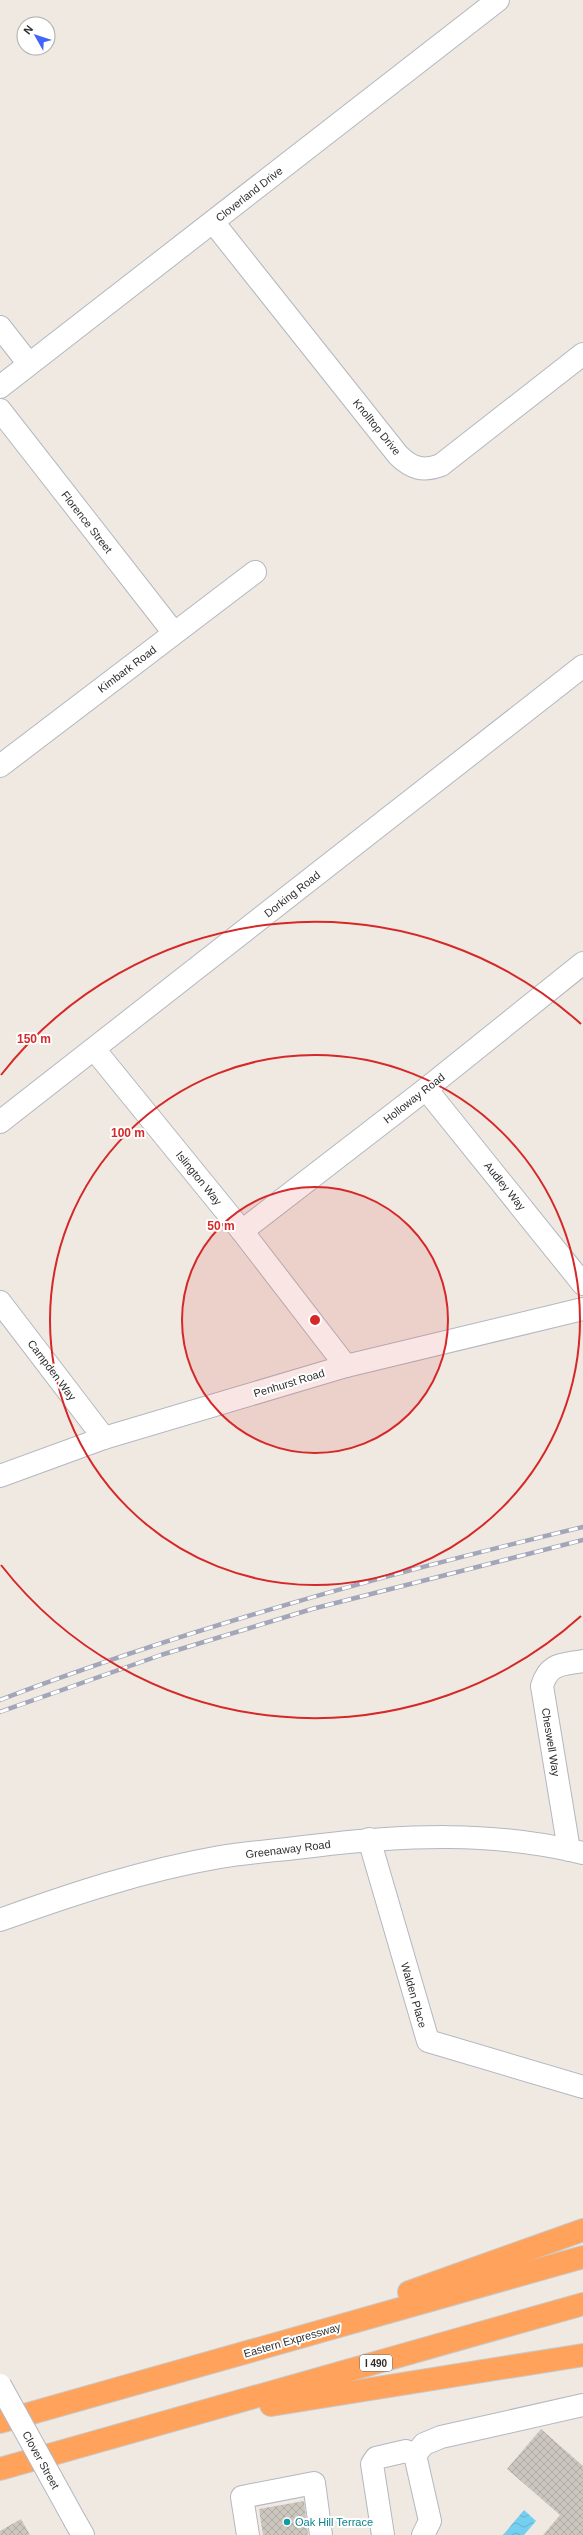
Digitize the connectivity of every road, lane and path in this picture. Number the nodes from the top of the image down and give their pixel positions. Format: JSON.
{"nodes":[{"id":1,"x":498,"y":0,"type":"edge"},
{"id":2,"x":213,"y":222,"type":"junction"},
{"id":3,"x":0,"y":327,"type":"edge"},
{"id":4,"x":583,"y":354,"type":"edge"},
{"id":5,"x":29,"y":364,"type":"junction"},
{"id":6,"x":0,"y":387,"type":"edge"},
{"id":7,"x":0,"y":410,"type":"edge"},
{"id":8,"x":254,"y":572,"type":"dead end"},
{"id":9,"x":174,"y":633,"type":"junction"},
{"id":10,"x":583,"y":666,"type":"edge"},
{"id":11,"x":0,"y":766,"type":"edge"},
{"id":12,"x":583,"y":963,"type":"edge"},
{"id":13,"x":94,"y":1049,"type":"junction"},
{"id":14,"x":426,"y":1089,"type":"junction"},
{"id":15,"x":0,"y":1122,"type":"edge"},
{"id":16,"x":242,"y":1231,"type":"junction"},
{"id":17,"x":583,"y":1284,"type":"edge"},
{"id":18,"x":0,"y":1302,"type":"edge"},
{"id":19,"x":583,"y":1310,"type":"edge"},
{"id":20,"x":346,"y":1366,"type":"junction"},
{"id":21,"x":104,"y":1438,"type":"junction"},
{"id":22,"x":0,"y":1476,"type":"edge"},
{"id":23,"x":583,"y":1661,"type":"edge"},
{"id":24,"x":369,"y":1839,"type":"junction"},
{"id":25,"x":576,"y":1852,"type":"edge"},
{"id":26,"x":0,"y":1920,"type":"edge"},
{"id":27,"x":583,"y":2087,"type":"edge"},
{"id":28,"x":583,"y":2230,"type":"edge"},
{"id":29,"x":583,"y":2257,"type":"edge"},
{"id":30,"x":583,"y":2304,"type":"edge"},
{"id":31,"x":583,"y":2355,"type":"edge"},
{"id":32,"x":231,"y":2357,"type":"junction"},
{"id":33,"x":0,"y":2385,"type":"edge"},
{"id":34,"x":583,"y":2405,"type":"edge"},
{"id":35,"x":0,"y":2422,"type":"edge"},
{"id":36,"x":169,"y":2422,"type":"junction"},
{"id":37,"x":415,"y":2455,"type":"junction"},
{"id":38,"x":0,"y":2469,"type":"edge"},
{"id":39,"x":79,"y":2528,"type":"edge"},
{"id":40,"x":248,"y":2535,"type":"edge"},
{"id":41,"x":321,"y":2535,"type":"edge"},
{"id":42,"x":383,"y":2535,"type":"edge"},
{"id":43,"x":423,"y":2535,"type":"edge"}],
"edges":[{"from":1,"to":2,"type":"street","name":"Cloverland Drive"},
{"from":2,"to":4,"type":"street","name":"Knolltop Drive"},
{"from":2,"to":5,"type":"street","name":"Cloverland Drive"},
{"from":3,"to":5,"type":"street"},
{"from":5,"to":6,"type":"street","name":"Cloverland Drive"},
{"from":7,"to":9,"type":"street","name":"Florence Street"},
{"from":8,"to":9,"type":"street","name":"Kimbark Road"},
{"from":9,"to":11,"type":"street","name":"Kimbark Road"},
{"from":10,"to":13,"type":"street","name":"Dorking Road"},
{"from":12,"to":14,"type":"street","name":"Holloway Road"},
{"from":13,"to":15,"type":"street","name":"Dorking Road"},
{"from":13,"to":16,"type":"street","name":"Islington Way"},
{"from":14,"to":16,"type":"street","name":"Holloway Road"},
{"from":14,"to":17,"type":"street","name":"Audley Way"},
{"from":16,"to":20,"type":"street","name":"Islington Way"},
{"from":18,"to":21,"type":"street","name":"Campden Way"},
{"from":19,"to":20,"type":"street","name":"Penhurst Road"},
{"from":20,"to":21,"type":"street","name":"Penhurst Road"},
{"from":21,"to":22,"type":"street","name":"Penhurst Road"},
{"from":23,"to":25,"type":"street","name":"Cheswell Way"},
{"from":24,"to":25,"type":"street","name":"Greenaway Road"},
{"from":24,"to":26,"type":"street","name":"Greenaway Road"},
{"from":24,"to":27,"type":"street","name":"Walden Place"},
{"from":28,"to":32,"type":"highway"},
{"from":29,"to":32,"type":"highway","name":"Eastern Expressway"},
{"from":30,"to":36,"type":"highway","number":"I 490"},
{"from":31,"to":36,"type":"highway"},
{"from":32,"to":35,"type":"highway","name":"Eastern Expressway"},
{"from":33,"to":39,"type":"street","name":"Clover Street","bridge":true},
{"from":34,"to":37,"type":"street"},
{"from":36,"to":38,"type":"highway","number":"I 490"},
{"from":37,"to":42,"type":"street"},
{"from":37,"to":43,"type":"street"},
{"from":40,"to":41,"type":"street"}]}
